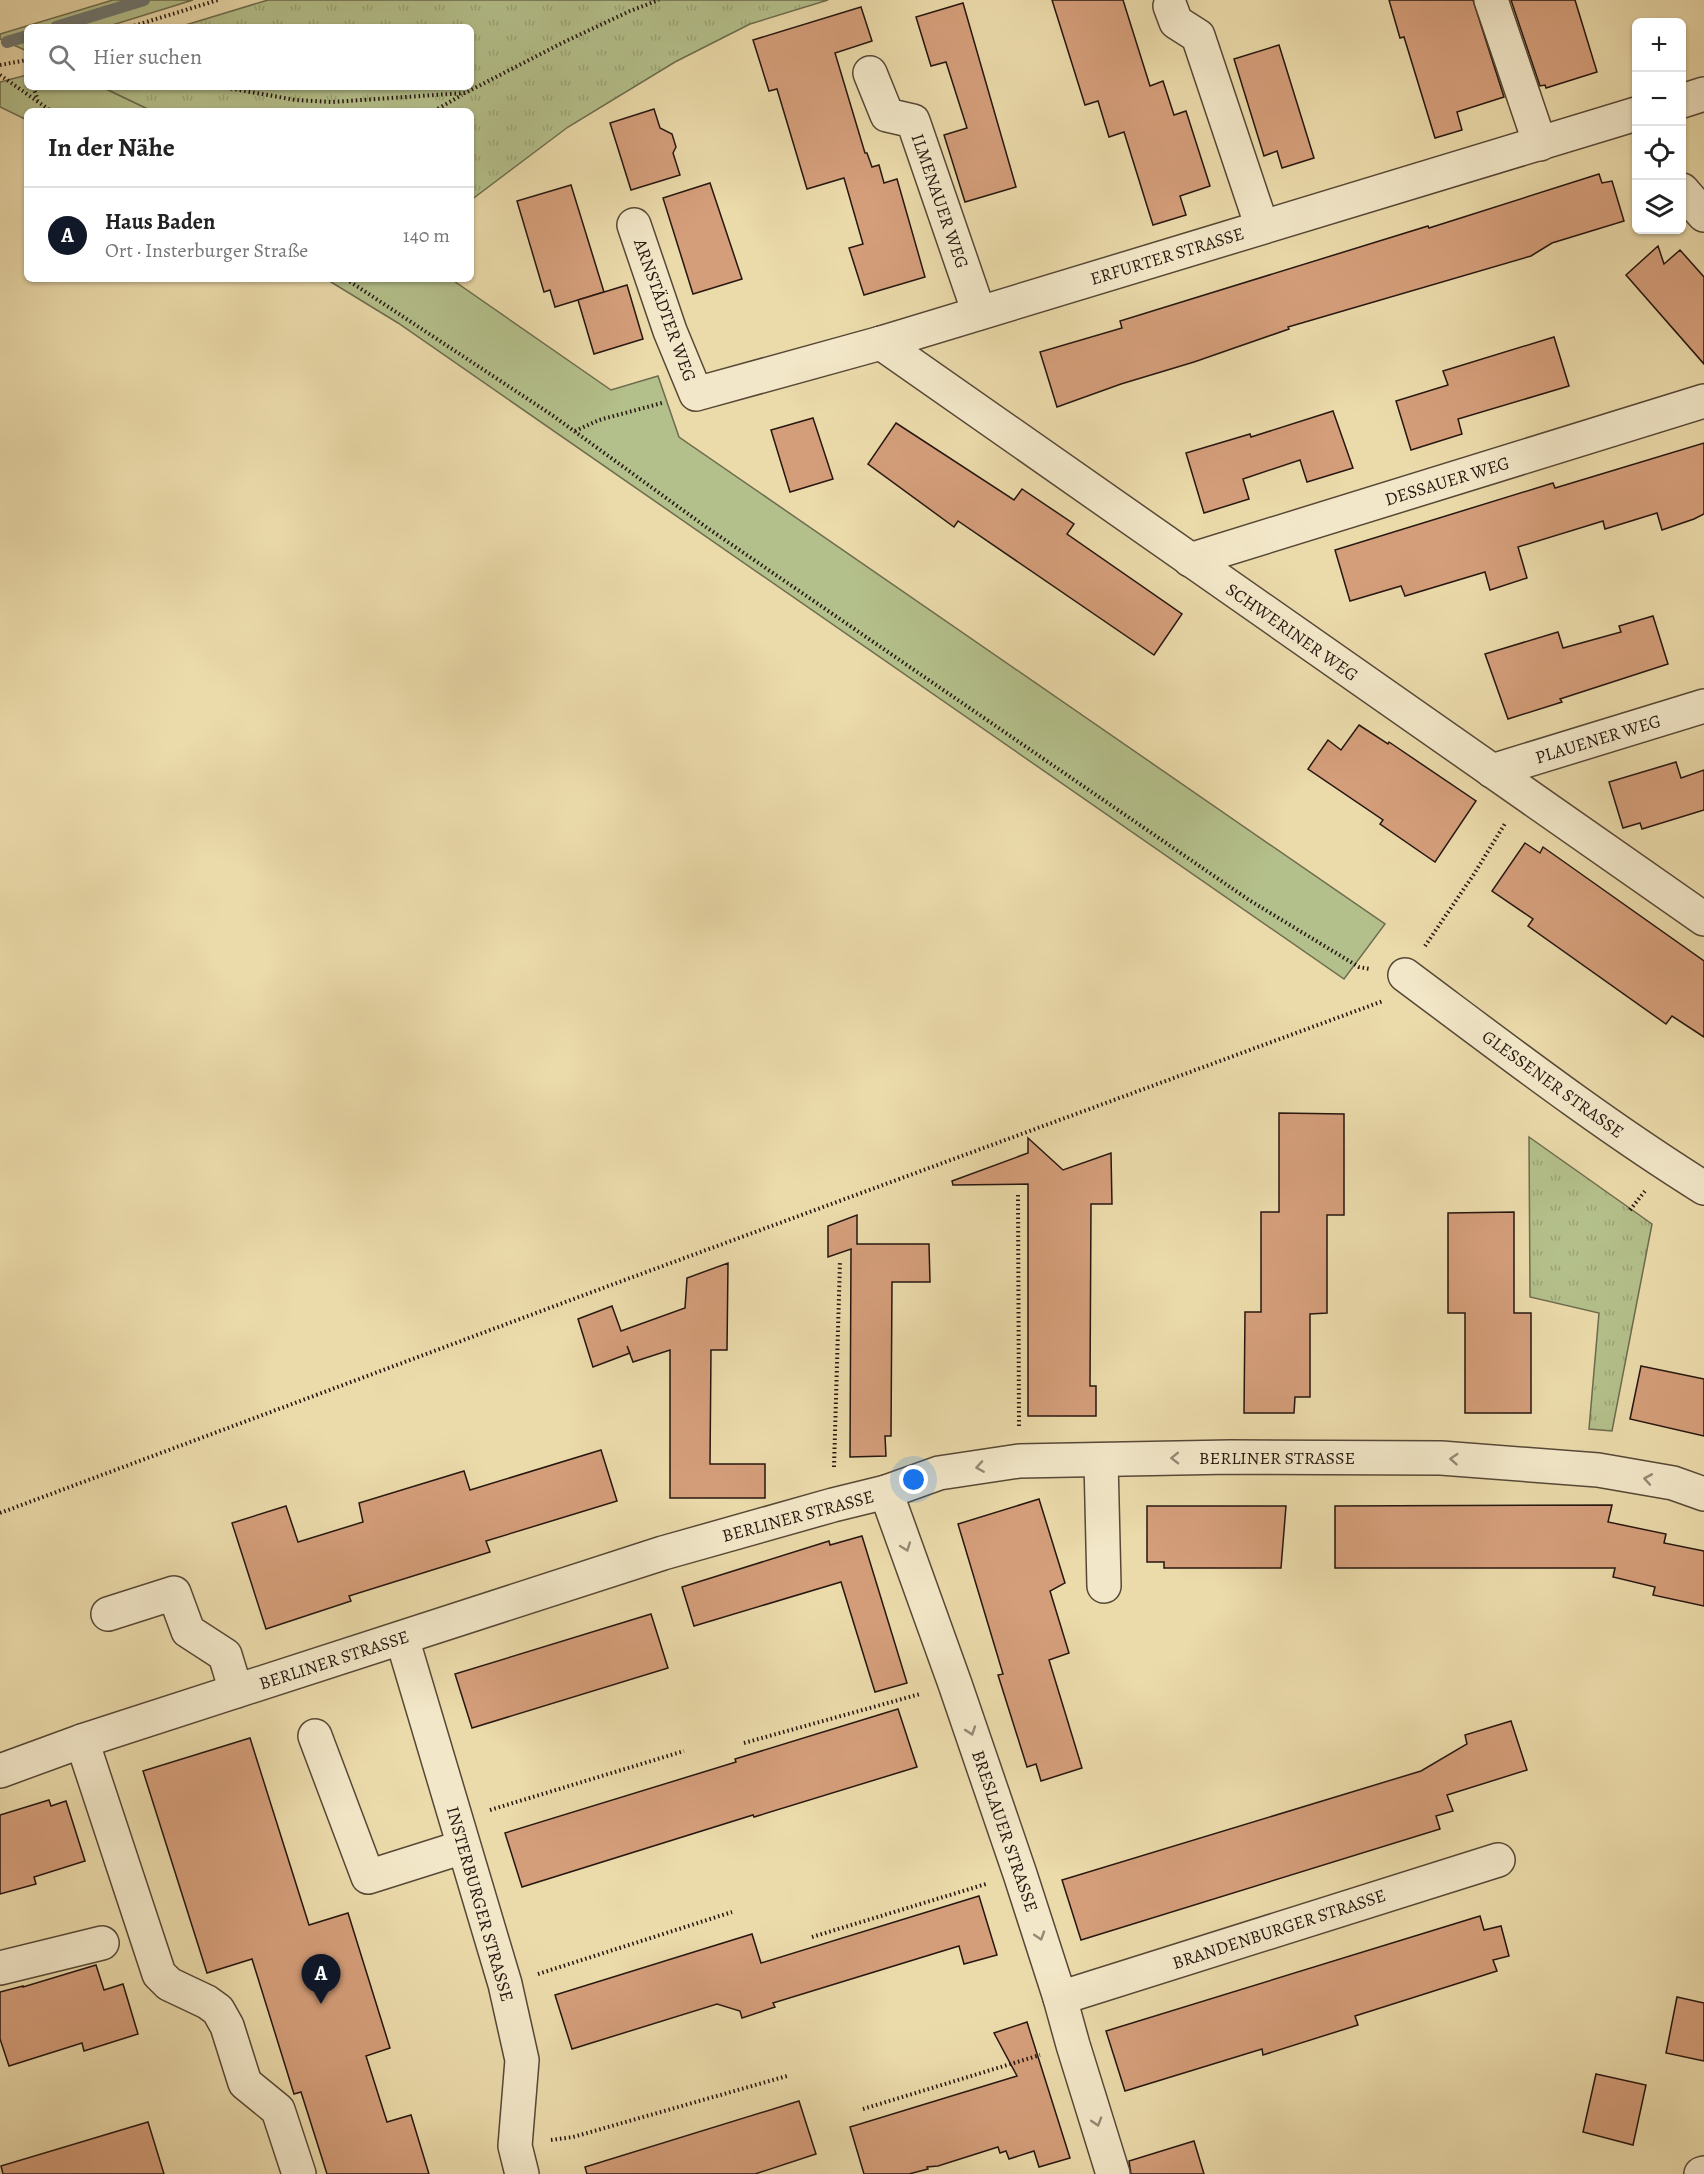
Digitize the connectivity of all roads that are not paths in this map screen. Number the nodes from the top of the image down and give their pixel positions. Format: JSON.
{"nodes":[{"id":1,"x":1491,"y":0,"type":"edge"},
{"id":2,"x":1170,"y":6,"type":"dead end"},
{"id":3,"x":870,"y":74,"type":"dead end"},
{"id":4,"x":1704,"y":94,"type":"edge"},
{"id":5,"x":1686,"y":99,"type":"edge"},
{"id":6,"x":1632,"y":118,"type":"edge"},
{"id":7,"x":1540,"y":144,"type":"junction"},
{"id":8,"x":1686,"y":195,"type":"edge"},
{"id":9,"x":1704,"y":215,"type":"edge"},
{"id":10,"x":634,"y":225,"type":"dead end"},
{"id":11,"x":1262,"y":227,"type":"junction"},
{"id":12,"x":979,"y":313,"type":"junction"},
{"id":13,"x":881,"y":343,"type":"junction"},
{"id":14,"x":696,"y":394,"type":"joint"},
{"id":15,"x":1704,"y":401,"type":"edge"},
{"id":16,"x":1190,"y":560,"type":"junction"},
{"id":17,"x":1704,"y":706,"type":"edge"},
{"id":18,"x":1492,"y":771,"type":"junction"},
{"id":19,"x":1704,"y":919,"type":"edge"},
{"id":20,"x":1405,"y":975,"type":"road end"},
{"id":21,"x":1704,"y":1188,"type":"edge"},
{"id":22,"x":1101,"y":1460,"type":"junction"},
{"id":23,"x":886,"y":1492,"type":"junction"},
{"id":24,"x":1704,"y":1494,"type":"edge"},
{"id":25,"x":1104,"y":1586,"type":"dead end"},
{"id":26,"x":108,"y":1614,"type":"dead end"},
{"id":27,"x":402,"y":1638,"type":"junction"},
{"id":28,"x":236,"y":1691,"type":"junction"},
{"id":29,"x":315,"y":1736,"type":"dead end"},
{"id":30,"x":72,"y":1745,"type":"junction"},
{"id":31,"x":0,"y":1771,"type":"edge"},
{"id":32,"x":459,"y":1833,"type":"junction"},
{"id":33,"x":1498,"y":1860,"type":"dead end"},
{"id":34,"x":102,"y":1943,"type":"dead end"},
{"id":35,"x":0,"y":1968,"type":"edge"},
{"id":36,"x":1060,"y":1998,"type":"junction"},
{"id":37,"x":519,"y":2160,"type":"edge"},
{"id":38,"x":299,"y":2174,"type":"edge"},
{"id":39,"x":1113,"y":2174,"type":"edge"}],
"edges":[{"from":1,"to":7,"type":"street"},
{"from":2,"to":11,"type":"street"},
{"from":3,"to":12,"type":"street","name":"ILMENAUER WEG"},
{"from":4,"to":5,"type":"street"},
{"from":6,"to":7,"type":"street","name":"ERFURTER STRASSE"},
{"from":7,"to":11,"type":"street","name":"ERFURTER STRASSE"},
{"from":8,"to":9,"type":"street"},
{"from":10,"to":14,"type":"street","name":"ARNSTÄDTER WEG"},
{"from":11,"to":12,"type":"street","name":"ERFURTER STRASSE"},
{"from":12,"to":13,"type":"street","name":"ERFURTER STRASSE"},
{"from":13,"to":14,"type":"street","name":"ERFURTER STRASSE"},
{"from":13,"to":16,"type":"street","name":"SCHWERINER WEG"},
{"from":15,"to":16,"type":"street","name":"DESSAUER WEG"},
{"from":16,"to":18,"type":"street","name":"SCHWERINER WEG"},
{"from":17,"to":18,"type":"street","name":"PLAUENER WEG"},
{"from":18,"to":19,"type":"street","name":"SCHWERINER WEG"},
{"from":20,"to":21,"type":"street","name":"GLESSENER STRASSE"},
{"from":22,"to":23,"type":"street","name":"BERLINER STRASSE","one_way":true},
{"from":24,"to":22,"type":"street","name":"BERLINER STRASSE","one_way":true},
{"from":22,"to":25,"type":"street"},
{"from":23,"to":27,"type":"street","name":"BERLINER STRASSE"},
{"from":23,"to":36,"type":"street","name":"BRESLAUER STRASSE","one_way":true},
{"from":26,"to":28,"type":"street"},
{"from":27,"to":28,"type":"street","name":"BERLINER STRASSE"},
{"from":27,"to":32,"type":"street","name":"INSTERBURGER STRASSE"},
{"from":28,"to":30,"type":"street","name":"BERLINER STRASSE"},
{"from":29,"to":32,"type":"street"},
{"from":30,"to":31,"type":"street","name":"BERLINER STRASSE"},
{"from":30,"to":38,"type":"street"},
{"from":32,"to":37,"type":"street","name":"INSTERBURGER STRASSE"},
{"from":33,"to":36,"type":"street","name":"BRANDENBURGER STRASSE"},
{"from":34,"to":35,"type":"street"},
{"from":36,"to":39,"type":"street","name":"BRESLAUER STRASSE","one_way":true}]}
